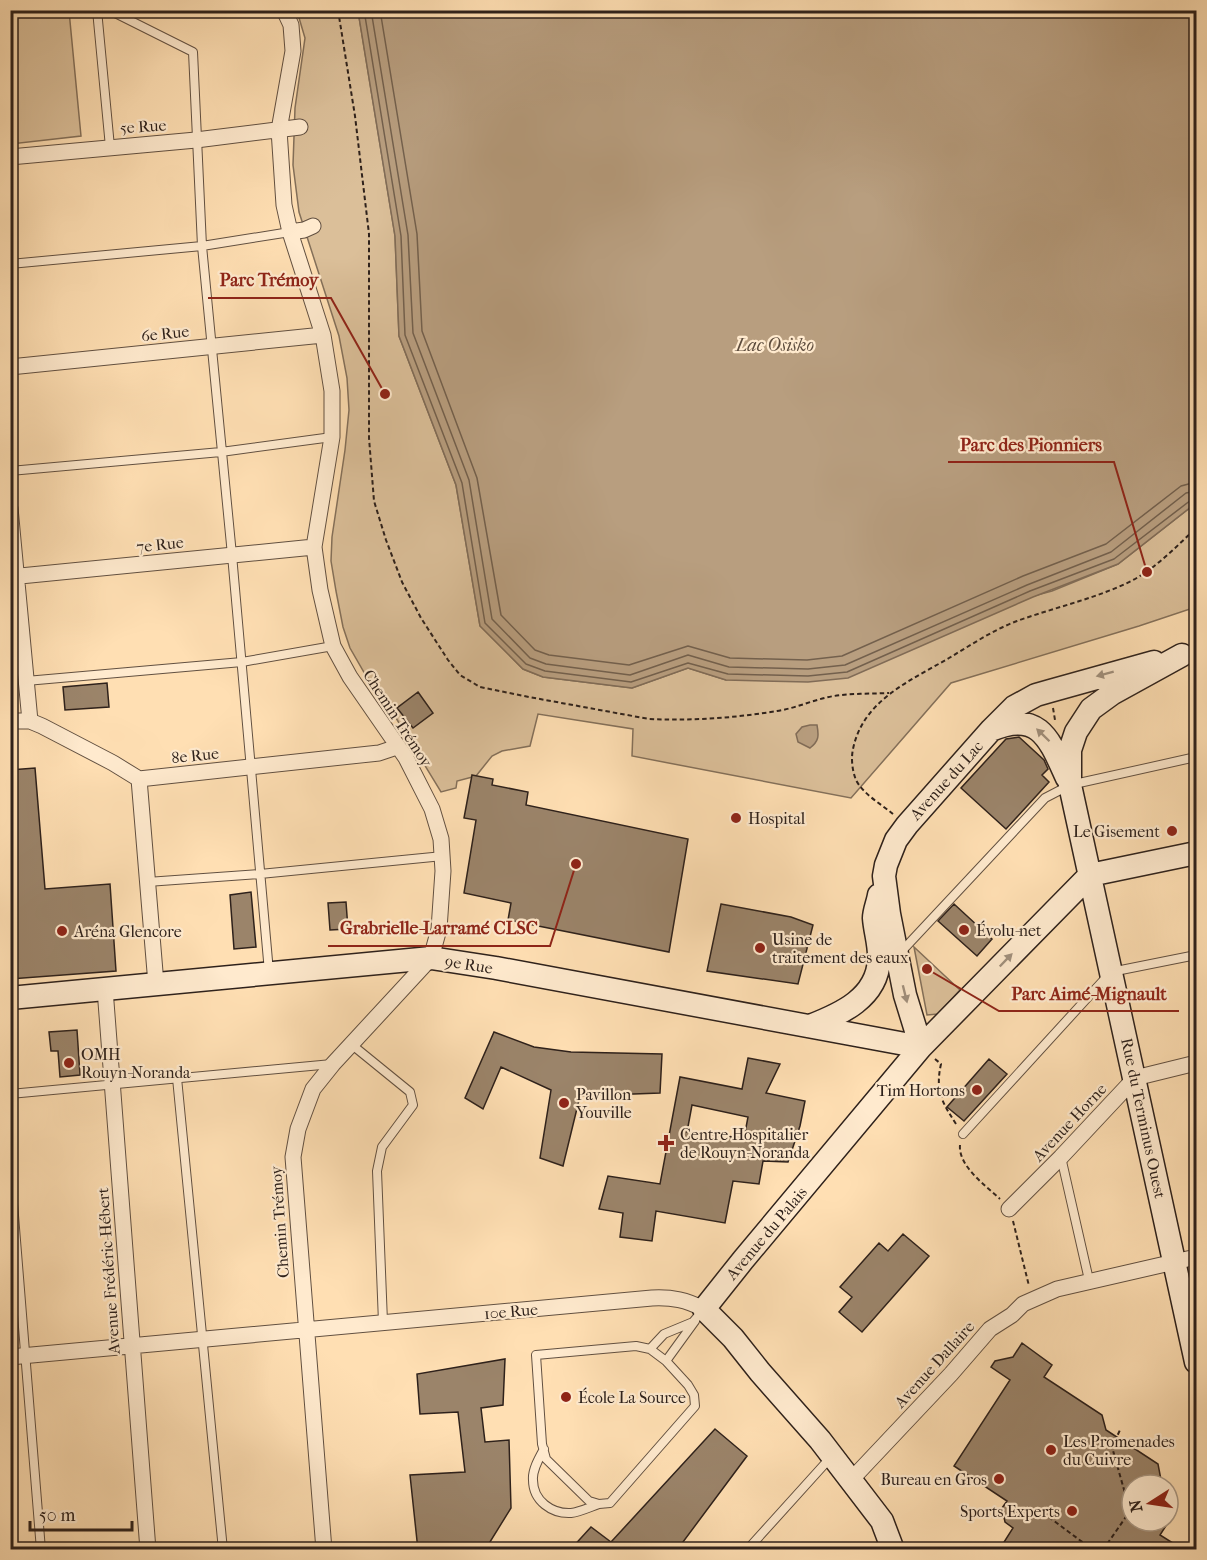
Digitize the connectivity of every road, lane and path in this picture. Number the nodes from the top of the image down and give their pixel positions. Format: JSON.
{"nodes":[{"id":1,"x":97,"y":10,"type":"edge"},
{"id":2,"x":109,"y":10,"type":"edge"},
{"id":3,"x":284,"y":10,"type":"edge"},
{"id":4,"x":338,"y":10,"type":"edge"},
{"id":5,"x":300,"y":127,"type":"dead end"},
{"id":6,"x":279,"y":130,"type":"junction"},
{"id":7,"x":196,"y":140,"type":"junction"},
{"id":8,"x":110,"y":147,"type":"junction"},
{"id":9,"x":10,"y":157,"type":"edge"},
{"id":10,"x":313,"y":226,"type":"dead end"},
{"id":11,"x":290,"y":232,"type":"junction"},
{"id":12,"x":201,"y":246,"type":"junction"},
{"id":13,"x":10,"y":264,"type":"edge"},
{"id":14,"x":323,"y":335,"type":"junction"},
{"id":15,"x":210,"y":346,"type":"junction"},
{"id":16,"x":10,"y":367,"type":"edge"},
{"id":17,"x":332,"y":437,"type":"junction"},
{"id":18,"x":221,"y":452,"type":"junction"},
{"id":19,"x":10,"y":471,"type":"edge"},
{"id":20,"x":10,"y":508,"type":"edge"},
{"id":21,"x":1197,"y":528,"type":"edge"},
{"id":22,"x":314,"y":547,"type":"junction"},
{"id":23,"x":232,"y":555,"type":"junction"},
{"id":24,"x":14,"y":577,"type":"edge"},
{"id":25,"x":333,"y":646,"type":"junction"},
{"id":26,"x":1189,"y":652,"type":"edge"},
{"id":27,"x":242,"y":662,"type":"junction"},
{"id":28,"x":26,"y":681,"type":"junction"},
{"id":29,"x":1050,"y":691,"type":"junction"},
{"id":30,"x":890,"y":693,"type":"junction"},
{"id":31,"x":10,"y":721,"type":"edge"},
{"id":32,"x":30,"y":721,"type":"junction"},
{"id":33,"x":991,"y":730,"type":"junction"},
{"id":34,"x":1076,"y":732,"type":"junction"},
{"id":35,"x":397,"y":747,"type":"junction"},
{"id":36,"x":1197,"y":757,"type":"edge"},
{"id":37,"x":251,"y":767,"type":"junction"},
{"id":38,"x":139,"y":779,"type":"junction"},
{"id":39,"x":1070,"y":785,"type":"junction"},
{"id":40,"x":907,"y":825,"type":"junction"},
{"id":41,"x":1197,"y":853,"type":"edge"},
{"id":42,"x":443,"y":856,"type":"junction"},
{"id":43,"x":260,"y":874,"type":"junction"},
{"id":44,"x":1090,"y":875,"type":"junction"},
{"id":45,"x":884,"y":876,"type":"junction"},
{"id":46,"x":147,"y":882,"type":"junction"},
{"id":47,"x":1197,"y":955,"type":"edge"},
{"id":48,"x":898,"y":956,"type":"junction"},
{"id":49,"x":431,"y":958,"type":"junction"},
{"id":50,"x":1111,"y":972,"type":"junction"},
{"id":51,"x":269,"y":974,"type":"junction"},
{"id":52,"x":156,"y":984,"type":"junction"},
{"id":53,"x":105,"y":989,"type":"junction"},
{"id":54,"x":10,"y":998,"type":"edge"},
{"id":55,"x":809,"y":1026,"type":"junction"},
{"id":56,"x":351,"y":1044,"type":"junction"},
{"id":57,"x":921,"y":1047,"type":"junction"},
{"id":58,"x":1197,"y":1063,"type":"edge"},
{"id":59,"x":333,"y":1064,"type":"junction"},
{"id":60,"x":177,"y":1078,"type":"junction"},
{"id":61,"x":1135,"y":1078,"type":"junction"},
{"id":62,"x":112,"y":1084,"type":"junction"},
{"id":63,"x":10,"y":1094,"type":"edge"},
{"id":64,"x":963,"y":1134,"type":"joint"},
{"id":65,"x":1061,"y":1157,"type":"junction"},
{"id":66,"x":10,"y":1166,"type":"edge"},
{"id":67,"x":1009,"y":1209,"type":"dead end"},
{"id":68,"x":1186,"y":1259,"type":"edge"},
{"id":69,"x":1089,"y":1280,"type":"junction"},
{"id":70,"x":704,"y":1309,"type":"junction"},
{"id":71,"x":383,"y":1322,"type":"junction"},
{"id":72,"x":305,"y":1330,"type":"junction"},
{"id":73,"x":201,"y":1339,"type":"junction"},
{"id":74,"x":132,"y":1346,"type":"junction"},
{"id":75,"x":650,"y":1349,"type":"junction"},
{"id":76,"x":18,"y":1357,"type":"edge"},
{"id":77,"x":1196,"y":1359,"type":"edge"},
{"id":78,"x":666,"y":1361,"type":"junction"},
{"id":79,"x":1120,"y":1430,"type":"dead end"},
{"id":80,"x":544,"y":1449,"type":"junction"},
{"id":81,"x":832,"y":1456,"type":"junction"},
{"id":82,"x":851,"y":1480,"type":"junction"},
{"id":83,"x":599,"y":1504,"type":"junction"},
{"id":84,"x":992,"y":1516,"type":"dead end"},
{"id":85,"x":41,"y":1550,"type":"edge"},
{"id":86,"x":148,"y":1550,"type":"edge"},
{"id":87,"x":223,"y":1550,"type":"edge"},
{"id":88,"x":324,"y":1550,"type":"edge"},
{"id":89,"x":747,"y":1550,"type":"edge"},
{"id":90,"x":893,"y":1550,"type":"edge"},
{"id":91,"x":1093,"y":1550,"type":"edge"},
{"id":92,"x":1103,"y":1550,"type":"edge"}],
"edges":[{"from":1,"to":8,"type":"lane"},
{"from":2,"to":7,"type":"lane"},
{"from":3,"to":6,"type":"street","name":"Chemin Trémoy"},
{"from":4,"to":30,"type":"path"},
{"from":5,"to":6,"type":"street","name":"5e Rue"},
{"from":6,"to":7,"type":"street","name":"5e Rue"},
{"from":6,"to":11,"type":"street","name":"Chemin Trémoy"},
{"from":7,"to":8,"type":"street","name":"5e Rue"},
{"from":7,"to":12,"type":"lane"},
{"from":8,"to":9,"type":"street","name":"5e Rue"},
{"from":10,"to":11,"type":"street"},
{"from":11,"to":12,"type":"lane"},
{"from":11,"to":14,"type":"street","name":"Chemin Trémoy"},
{"from":12,"to":13,"type":"lane"},
{"from":12,"to":15,"type":"lane"},
{"from":14,"to":15,"type":"street","name":"6e Rue"},
{"from":14,"to":17,"type":"street","name":"Chemin Trémoy"},
{"from":15,"to":16,"type":"street","name":"6e Rue"},
{"from":15,"to":18,"type":"lane"},
{"from":17,"to":18,"type":"lane"},
{"from":17,"to":22,"type":"street","name":"Chemin Trémoy"},
{"from":18,"to":19,"type":"lane"},
{"from":18,"to":23,"type":"lane"},
{"from":20,"to":24,"type":"street"},
{"from":21,"to":30,"type":"path"},
{"from":22,"to":23,"type":"street","name":"7e Rue"},
{"from":22,"to":25,"type":"street","name":"Chemin Trémoy"},
{"from":23,"to":24,"type":"street","name":"7e Rue"},
{"from":23,"to":27,"type":"lane"},
{"from":24,"to":28,"type":"street"},
{"from":25,"to":27,"type":"lane"},
{"from":25,"to":35,"type":"street","name":"Chemin Trémoy"},
{"from":26,"to":29,"type":"street","name":"Avenue du Lac","one_way":true},
{"from":26,"to":34,"type":"street"},
{"from":27,"to":28,"type":"lane"},
{"from":27,"to":37,"type":"lane"},
{"from":28,"to":32,"type":"street"},
{"from":29,"to":33,"type":"street","name":"Avenue du Lac"},
{"from":29,"to":34,"type":"path"},
{"from":30,"to":40,"type":"path"},
{"from":31,"to":32,"type":"street"},
{"from":32,"to":38,"type":"street"},
{"from":39,"to":33,"type":"street","one_way":true},
{"from":33,"to":40,"type":"street","name":"Avenue du Lac"},
{"from":34,"to":39,"type":"street"},
{"from":35,"to":37,"type":"street","name":"8e Rue"},
{"from":35,"to":42,"type":"street","name":"Chemin Trémoy"},
{"from":36,"to":39,"type":"lane"},
{"from":37,"to":38,"type":"street","name":"8e Rue"},
{"from":37,"to":43,"type":"lane"},
{"from":38,"to":46,"type":"street"},
{"from":39,"to":44,"type":"street","name":"Rue du Terminus Ouest"},
{"from":39,"to":48,"type":"lane"},
{"from":40,"to":45,"type":"street","name":"Avenue du Lac"},
{"from":41,"to":44,"type":"street"},
{"from":42,"to":43,"type":"lane"},
{"from":42,"to":49,"type":"street","name":"Chemin Trémoy"},
{"from":43,"to":46,"type":"lane"},
{"from":43,"to":51,"type":"lane"},
{"from":44,"to":50,"type":"street","name":"Rue du Terminus Ouest"},
{"from":57,"to":44,"type":"street","name":"Avenue du Palais","one_way":true},
{"from":45,"to":48,"type":"street","name":"Avenue du Lac"},
{"from":45,"to":55,"type":"street"},
{"from":46,"to":52,"type":"street"},
{"from":47,"to":50,"type":"lane"},
{"from":48,"to":57,"type":"street","name":"Avenue du Lac","one_way":true},
{"from":49,"to":51,"type":"street","name":"9e Rue"},
{"from":49,"to":55,"type":"street","name":"9e Rue"},
{"from":49,"to":56,"type":"street","name":"Chemin Trémoy"},
{"from":50,"to":61,"type":"street","name":"Rue du Terminus Ouest"},
{"from":50,"to":64,"type":"lane"},
{"from":51,"to":52,"type":"street","name":"9e Rue"},
{"from":52,"to":53,"type":"street","name":"9e Rue"},
{"from":53,"to":54,"type":"street","name":"9e Rue"},
{"from":53,"to":62,"type":"street","name":"Avenue Frédéric-Hébert"},
{"from":55,"to":57,"type":"street","name":"9e Rue"},
{"from":56,"to":59,"type":"street","name":"Chemin Trémoy"},
{"from":56,"to":71,"type":"lane"},
{"from":57,"to":64,"type":"path"},
{"from":57,"to":70,"type":"street","name":"Avenue du Palais"},
{"from":58,"to":61,"type":"street"},
{"from":59,"to":60,"type":"lane"},
{"from":59,"to":72,"type":"street","name":"Chemin Trémoy"},
{"from":60,"to":62,"type":"lane"},
{"from":60,"to":73,"type":"lane"},
{"from":61,"to":65,"type":"street","name":"Avenue Horne"},
{"from":61,"to":68,"type":"street","name":"Rue du Terminus Ouest"},
{"from":62,"to":63,"type":"lane"},
{"from":62,"to":74,"type":"street","name":"Avenue Frédéric-Hébert"},
{"from":65,"to":67,"type":"street","name":"Avenue Horne"},
{"from":65,"to":69,"type":"lane"},
{"from":66,"to":76,"type":"lane"},
{"from":68,"to":69,"type":"street","name":"Avenue Dallaire"},
{"from":68,"to":77,"type":"street","name":"Rue du Terminus Ouest"},
{"from":69,"to":82,"type":"street","name":"Avenue Dallaire"},
{"from":70,"to":71,"type":"street","name":"10e Rue"},
{"from":70,"to":75,"type":"lane"},
{"from":70,"to":78,"type":"lane"},
{"from":70,"to":81,"type":"street","name":"10e Rue"},
{"from":71,"to":72,"type":"street","name":"10e Rue"},
{"from":72,"to":73,"type":"street","name":"10e Rue"},
{"from":72,"to":88,"type":"street","name":"Chemin Trémoy"},
{"from":73,"to":74,"type":"street","name":"10e Rue"},
{"from":73,"to":87,"type":"lane"},
{"from":74,"to":76,"type":"street","name":"10e Rue"},
{"from":74,"to":86,"type":"street","name":"Avenue Frédéric-Hébert"},
{"from":75,"to":78,"type":"lane"},
{"from":75,"to":80,"type":"lane"},
{"from":76,"to":85,"type":"lane"},
{"from":78,"to":83,"type":"lane"},
{"from":79,"to":92,"type":"path"},
{"from":80,"to":83,"type":"lane"},
{"from":80,"to":83,"type":"lane"},
{"from":81,"to":82,"type":"street","name":"10e Rue"},
{"from":81,"to":89,"type":"lane"},
{"from":82,"to":90,"type":"street","name":"10e Rue"},
{"from":84,"to":91,"type":"path"}]}
